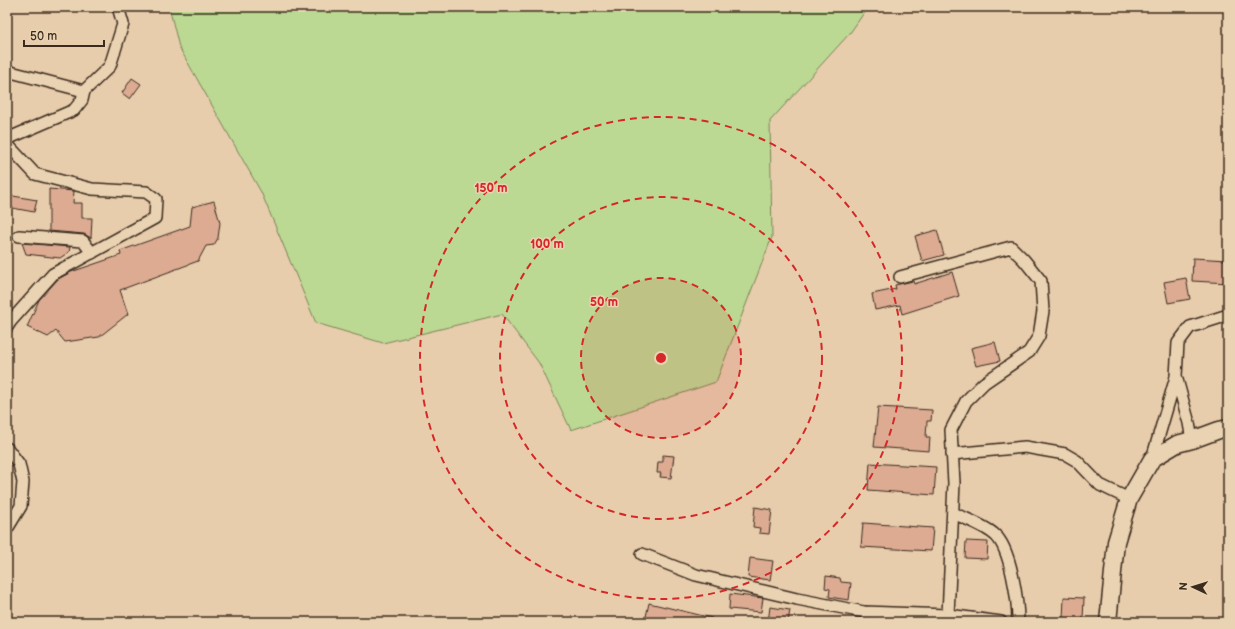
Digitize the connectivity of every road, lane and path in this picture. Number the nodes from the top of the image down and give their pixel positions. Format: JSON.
{"nodes":[{"id":1,"x":118,"y":7,"type":"edge"},
{"id":2,"x":7,"y":70,"type":"edge"},
{"id":3,"x":84,"y":91,"type":"junction"},
{"id":4,"x":7,"y":139,"type":"edge"},
{"id":5,"x":7,"y":144,"type":"edge"},
{"id":6,"x":19,"y":236,"type":"dead end"},
{"id":7,"x":92,"y":253,"type":"junction"},
{"id":8,"x":900,"y":277,"type":"dead end"},
{"id":9,"x":1228,"y":315,"type":"edge"},
{"id":10,"x":7,"y":327,"type":"edge"},
{"id":11,"x":1176,"y":376,"type":"junction"},
{"id":12,"x":1228,"y":428,"type":"edge"},
{"id":13,"x":1192,"y":440,"type":"junction"},
{"id":14,"x":7,"y":448,"type":"edge"},
{"id":15,"x":952,"y":454,"type":"junction"},
{"id":16,"x":1152,"y":459,"type":"junction"},
{"id":17,"x":1129,"y":499,"type":"junction"},
{"id":18,"x":953,"y":513,"type":"junction"},
{"id":19,"x":7,"y":529,"type":"edge"},
{"id":20,"x":642,"y":554,"type":"dead end"},
{"id":21,"x":948,"y":615,"type":"junction"},
{"id":22,"x":864,"y":617,"type":"edge"},
{"id":23,"x":1001,"y":622,"type":"edge"},
{"id":24,"x":1018,"y":622,"type":"edge"},
{"id":25,"x":1108,"y":622,"type":"edge"}],
"edges":[{"from":1,"to":3,"type":"street"},
{"from":2,"to":3,"type":"street"},
{"from":3,"to":4,"type":"street"},
{"from":5,"to":7,"type":"street"},
{"from":6,"to":7,"type":"street"},
{"from":7,"to":10,"type":"street"},
{"from":8,"to":15,"type":"street"},
{"from":9,"to":11,"type":"street"},
{"from":11,"to":13,"type":"street"},
{"from":11,"to":16,"type":"street"},
{"from":12,"to":13,"type":"street"},
{"from":13,"to":16,"type":"street"},
{"from":14,"to":19,"type":"street"},
{"from":15,"to":17,"type":"street"},
{"from":15,"to":18,"type":"street"},
{"from":16,"to":17,"type":"street"},
{"from":17,"to":25,"type":"street"},
{"from":18,"to":21,"type":"street"},
{"from":18,"to":24,"type":"street"},
{"from":20,"to":22,"type":"street"},
{"from":21,"to":22,"type":"street"},
{"from":21,"to":23,"type":"street"}]}
